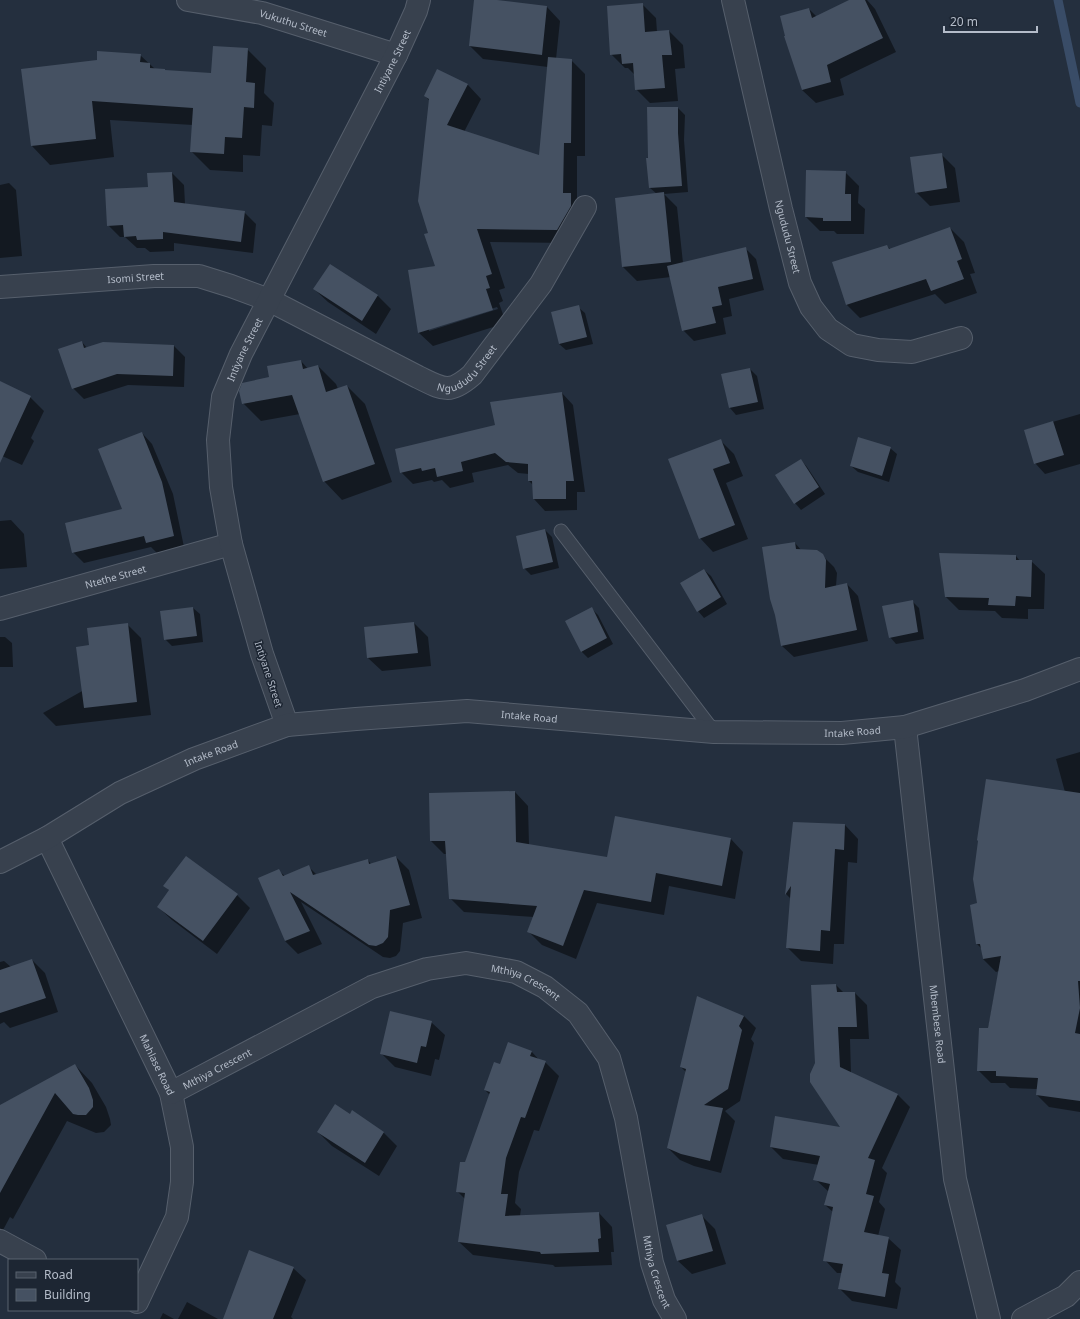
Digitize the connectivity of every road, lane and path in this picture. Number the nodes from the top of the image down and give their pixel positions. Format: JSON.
{"nodes":[{"id":1,"x":188,"y":0,"type":"edge"},
{"id":2,"x":418,"y":0,"type":"edge"},
{"id":3,"x":733,"y":0,"type":"edge"},
{"id":4,"x":396,"y":55,"type":"junction"},
{"id":5,"x":585,"y":207,"type":"dead end"},
{"id":6,"x":0,"y":287,"type":"edge"},
{"id":7,"x":269,"y":300,"type":"junction"},
{"id":8,"x":960,"y":338,"type":"dead end"},
{"id":9,"x":561,"y":531,"type":"dead end"},
{"id":10,"x":231,"y":544,"type":"junction"},
{"id":11,"x":0,"y":609,"type":"edge"},
{"id":12,"x":1080,"y":669,"type":"edge"},
{"id":13,"x":287,"y":725,"type":"junction"},
{"id":14,"x":905,"y":727,"type":"junction"},
{"id":15,"x":714,"y":732,"type":"junction"},
{"id":16,"x":48,"y":838,"type":"junction"},
{"id":17,"x":0,"y":862,"type":"edge"},
{"id":18,"x":171,"y":1093,"type":"junction"},
{"id":19,"x":0,"y":1241,"type":"edge"},
{"id":20,"x":33,"y":1259,"type":"edge"},
{"id":21,"x":1080,"y":1282,"type":"edge"},
{"id":22,"x":138,"y":1300,"type":"edge"},
{"id":23,"x":675,"y":1319,"type":"edge"},
{"id":24,"x":989,"y":1319,"type":"edge"},
{"id":25,"x":1023,"y":1319,"type":"edge"}],
"edges":[{"from":1,"to":4,"type":"street","name":"Vukuthu Street"},
{"from":2,"to":4,"type":"street","name":"Intiyane Street"},
{"from":3,"to":8,"type":"street","name":"Ngududu Street"},
{"from":4,"to":7,"type":"street","name":"Intiyane Street"},
{"from":5,"to":7,"type":"street","name":"Ngududu Street"},
{"from":6,"to":7,"type":"street","name":"Isomi Street"},
{"from":7,"to":10,"type":"street","name":"Intiyane Street"},
{"from":9,"to":15,"type":"lane"},
{"from":10,"to":11,"type":"street","name":"Ntethe Street"},
{"from":10,"to":13,"type":"street","name":"Intiyane Street"},
{"from":12,"to":14,"type":"street","name":"Intake Road"},
{"from":13,"to":15,"type":"street","name":"Intake Road"},
{"from":13,"to":16,"type":"street","name":"Intake Road"},
{"from":14,"to":15,"type":"street","name":"Intake Road"},
{"from":14,"to":24,"type":"street","name":"Mbembese Road"},
{"from":16,"to":17,"type":"street","name":"Intake Road"},
{"from":16,"to":18,"type":"street","name":"Mahlase Road"},
{"from":18,"to":22,"type":"street","name":"Mahlase Road"},
{"from":18,"to":23,"type":"street","name":"Mthiya Crescent"},
{"from":19,"to":20,"type":"street"},
{"from":21,"to":25,"type":"street"}]}
